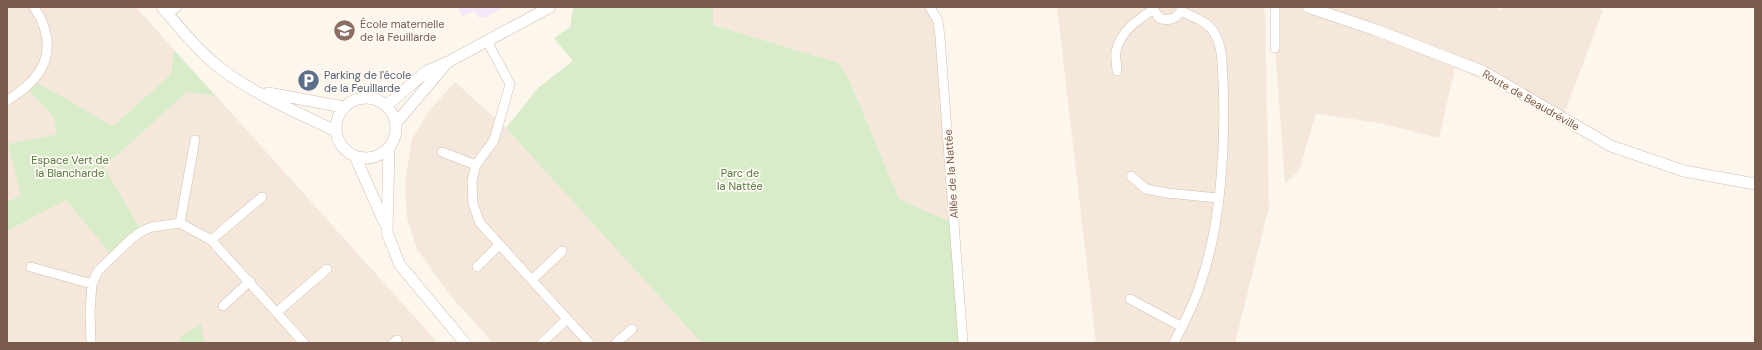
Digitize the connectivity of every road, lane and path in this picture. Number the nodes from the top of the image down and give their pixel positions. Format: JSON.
{"nodes":[{"id":1,"x":34,"y":7,"type":"edge"},
{"id":2,"x":177,"y":7,"type":"edge"},
{"id":3,"x":550,"y":7,"type":"edge"},
{"id":4,"x":930,"y":7,"type":"edge"},
{"id":5,"x":1275,"y":7,"type":"edge"},
{"id":6,"x":1308,"y":7,"type":"edge"},
{"id":7,"x":1153,"y":8,"type":"edge"},
{"id":8,"x":1181,"y":9,"type":"edge"},
{"id":9,"x":165,"y":10,"type":"edge"},
{"id":10,"x":487,"y":41,"type":"junction"},
{"id":11,"x":1275,"y":48,"type":"dead end"},
{"id":12,"x":448,"y":62,"type":"junction"},
{"id":13,"x":1117,"y":71,"type":"dead end"},
{"id":14,"x":256,"y":90,"type":"junction"},
{"id":15,"x":7,"y":101,"type":"edge"},
{"id":16,"x":386,"y":106,"type":"junction"},
{"id":17,"x":344,"y":107,"type":"junction"},
{"id":18,"x":396,"y":122,"type":"junction"},
{"id":19,"x":336,"y":131,"type":"junction"},
{"id":20,"x":196,"y":140,"type":"dead end"},
{"id":21,"x":389,"y":148,"type":"junction"},
{"id":22,"x":442,"y":152,"type":"dead end"},
{"id":23,"x":355,"y":156,"type":"junction"},
{"id":24,"x":476,"y":165,"type":"junction"},
{"id":25,"x":1131,"y":176,"type":"dead end"},
{"id":26,"x":1755,"y":184,"type":"edge"},
{"id":27,"x":262,"y":197,"type":"dead end"},
{"id":28,"x":1218,"y":198,"type":"junction"},
{"id":29,"x":180,"y":223,"type":"junction"},
{"id":30,"x":386,"y":226,"type":"junction"},
{"id":31,"x":211,"y":240,"type":"junction"},
{"id":32,"x":499,"y":245,"type":"junction"},
{"id":33,"x":562,"y":252,"type":"dead end"},
{"id":34,"x":31,"y":267,"type":"dead end"},
{"id":35,"x":478,"y":267,"type":"dead end"},
{"id":36,"x":327,"y":269,"type":"dead end"},
{"id":37,"x":532,"y":280,"type":"junction"},
{"id":38,"x":250,"y":281,"type":"junction"},
{"id":39,"x":92,"y":284,"type":"junction"},
{"id":40,"x":1130,"y":299,"type":"dead end"},
{"id":41,"x":223,"y":306,"type":"dead end"},
{"id":42,"x":277,"y":312,"type":"junction"},
{"id":43,"x":567,"y":318,"type":"junction"},
{"id":44,"x":1182,"y":327,"type":"junction"},
{"id":45,"x":632,"y":329,"type":"dead end"},
{"id":46,"x":90,"y":343,"type":"edge"},
{"id":47,"x":304,"y":343,"type":"edge"},
{"id":48,"x":465,"y":343,"type":"edge"},
{"id":49,"x":542,"y":343,"type":"edge"},
{"id":50,"x":589,"y":343,"type":"edge"},
{"id":51,"x":616,"y":343,"type":"edge"},
{"id":52,"x":963,"y":343,"type":"edge"},
{"id":53,"x":1174,"y":343,"type":"edge"}],
"edges":[{"from":1,"to":15,"type":"street"},
{"from":2,"to":9,"type":"street"},
{"from":3,"to":10,"type":"street"},
{"from":4,"to":52,"type":"street","name":"Allée de la Nattée"},
{"from":5,"to":11,"type":"street"},
{"from":6,"to":26,"type":"street","name":"Route de Beaudréville"},
{"from":7,"to":8,"type":"street"},
{"from":7,"to":13,"type":"street"},
{"from":8,"to":28,"type":"street"},
{"from":9,"to":14,"type":"street"},
{"from":10,"to":12,"type":"street"},
{"from":10,"to":24,"type":"street"},
{"from":12,"to":16,"type":"street"},
{"from":12,"to":18,"type":"street"},
{"from":14,"to":17,"type":"street"},
{"from":14,"to":19,"type":"street"},
{"from":16,"to":17,"type":"street"},
{"from":16,"to":18,"type":"street"},
{"from":17,"to":19,"type":"street"},
{"from":18,"to":21,"type":"street"},
{"from":19,"to":23,"type":"street"},
{"from":20,"to":29,"type":"street"},
{"from":21,"to":23,"type":"street"},
{"from":21,"to":30,"type":"street"},
{"from":22,"to":24,"type":"street"},
{"from":23,"to":30,"type":"street"},
{"from":24,"to":32,"type":"street"},
{"from":25,"to":28,"type":"street"},
{"from":27,"to":31,"type":"street"},
{"from":28,"to":44,"type":"street"},
{"from":29,"to":31,"type":"street"},
{"from":29,"to":39,"type":"street"},
{"from":30,"to":48,"type":"street"},
{"from":31,"to":38,"type":"street"},
{"from":32,"to":35,"type":"street"},
{"from":32,"to":37,"type":"street"},
{"from":33,"to":37,"type":"street"},
{"from":34,"to":39,"type":"street"},
{"from":36,"to":42,"type":"street"},
{"from":37,"to":43,"type":"street"},
{"from":38,"to":41,"type":"street"},
{"from":38,"to":42,"type":"street"},
{"from":39,"to":46,"type":"street"},
{"from":40,"to":44,"type":"street"},
{"from":42,"to":47,"type":"street"},
{"from":43,"to":49,"type":"street"},
{"from":43,"to":50,"type":"street"},
{"from":44,"to":53,"type":"street"},
{"from":45,"to":51,"type":"street"}]}
